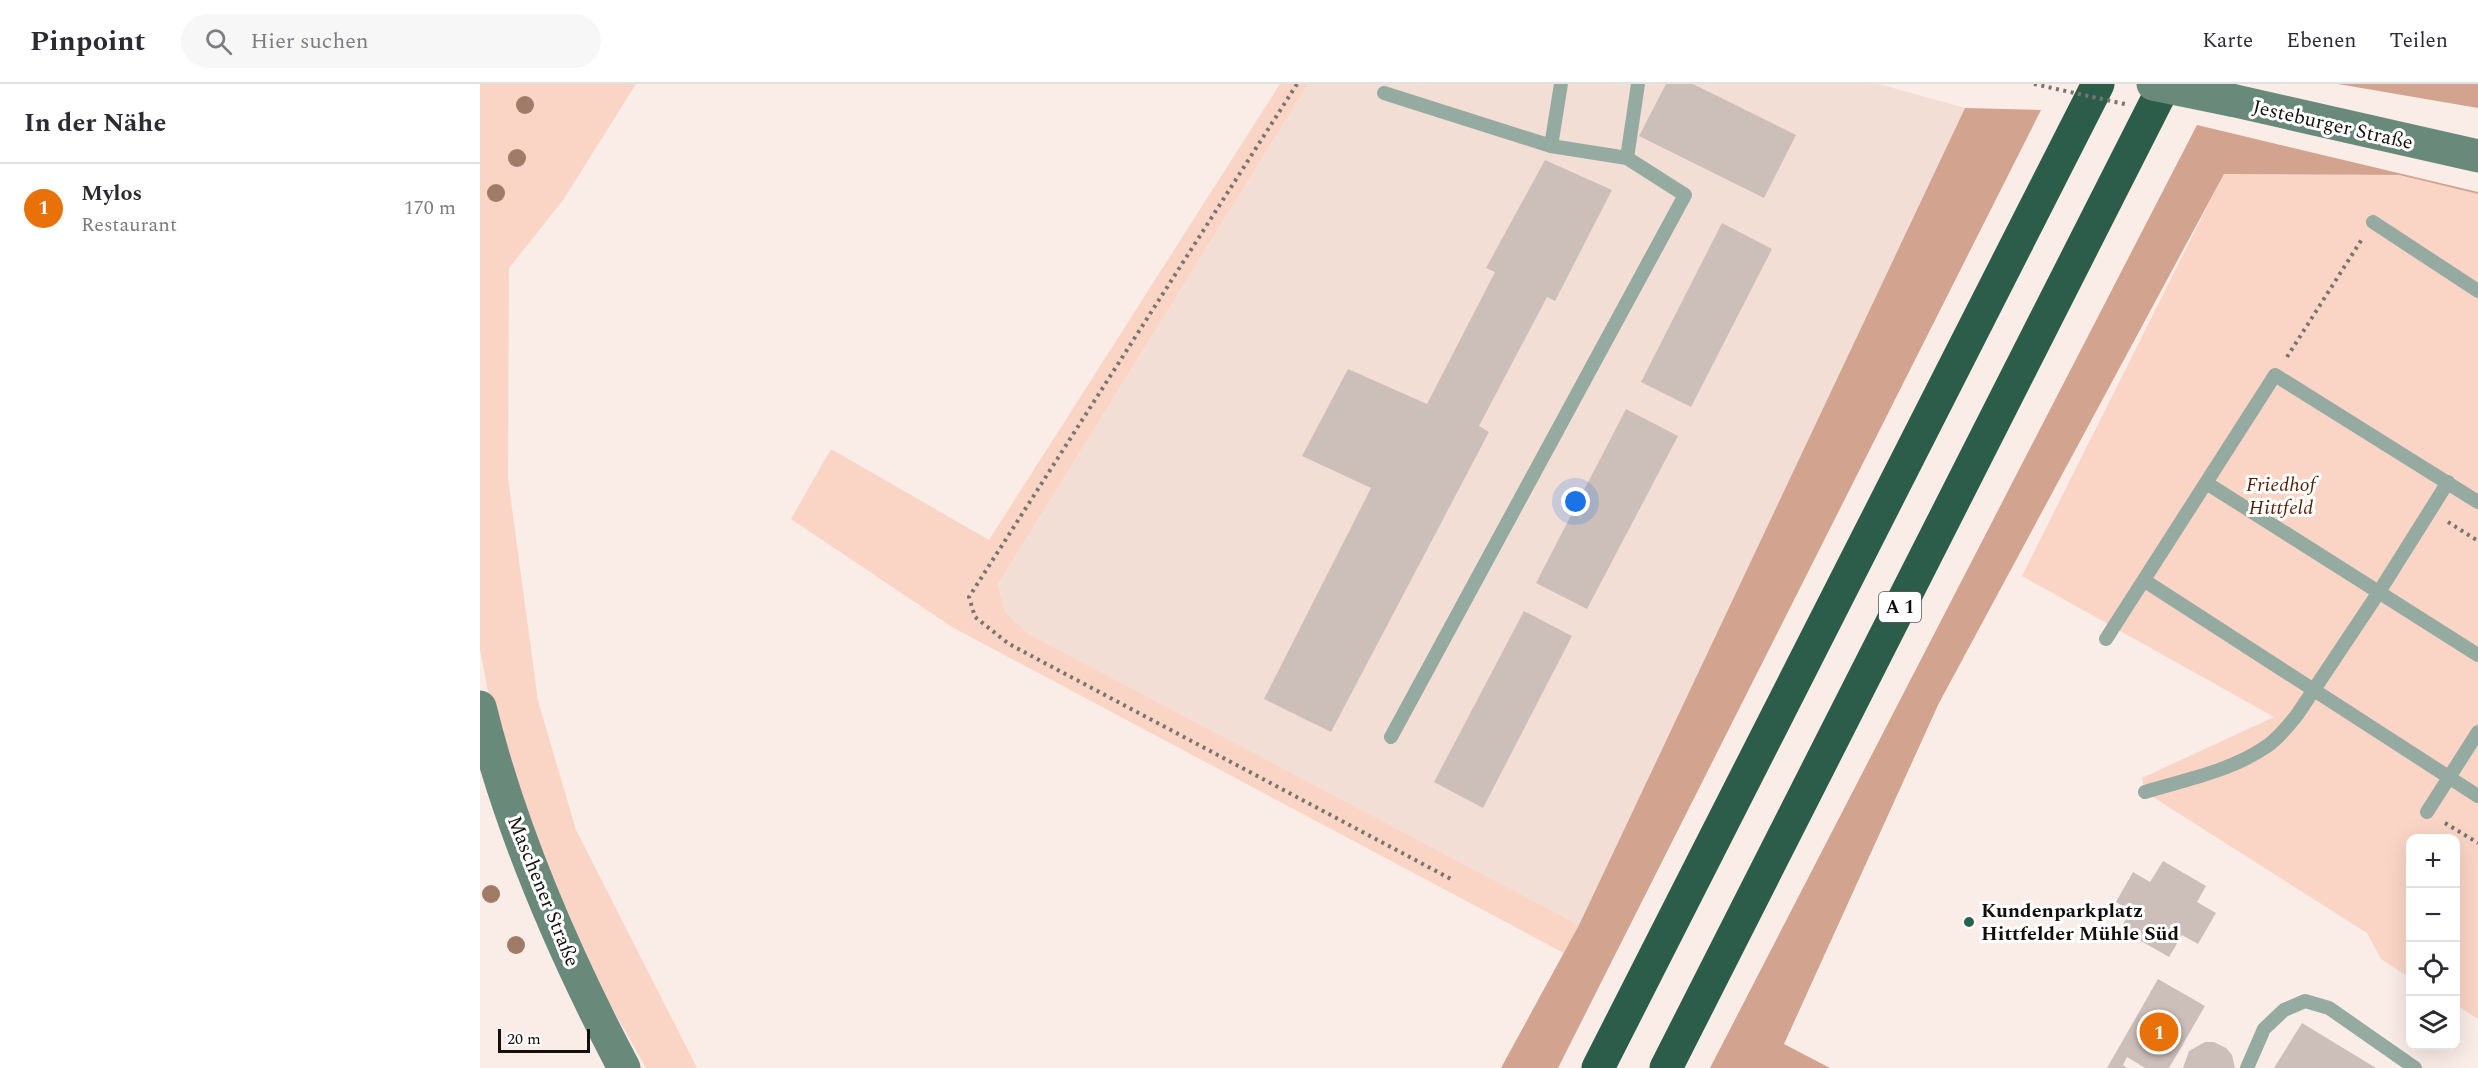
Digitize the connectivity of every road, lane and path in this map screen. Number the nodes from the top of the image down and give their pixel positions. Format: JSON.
{"nodes":[{"id":1,"x":1297,"y":84,"type":"edge"},
{"id":2,"x":1561,"y":84,"type":"edge"},
{"id":3,"x":1638,"y":84,"type":"edge"},
{"id":4,"x":2098,"y":84,"type":"edge"},
{"id":5,"x":2153,"y":84,"type":"edge"},
{"id":6,"x":2165,"y":84,"type":"edge"},
{"id":7,"x":1384,"y":93,"type":"dead end"},
{"id":8,"x":1551,"y":146,"type":"junction"},
{"id":9,"x":2478,"y":156,"type":"edge"},
{"id":10,"x":1627,"y":158,"type":"junction"},
{"id":11,"x":2373,"y":222,"type":"joint"},
{"id":12,"x":2478,"y":291,"type":"edge"},
{"id":13,"x":2276,"y":375,"type":"junction"},
{"id":14,"x":2448,"y":482,"type":"junction"},
{"id":15,"x":2208,"y":483,"type":"junction"},
{"id":16,"x":2478,"y":502,"type":"edge"},
{"id":17,"x":2431,"y":510,"type":"junction"},
{"id":18,"x":2478,"y":541,"type":"edge"},
{"id":19,"x":2145,"y":581,"type":"junction"},
{"id":20,"x":2379,"y":592,"type":"junction"},
{"id":21,"x":2106,"y":639,"type":"dead end"},
{"id":22,"x":2478,"y":655,"type":"edge"},
{"id":23,"x":2314,"y":690,"type":"junction"},
{"id":24,"x":480,"y":707,"type":"edge"},
{"id":25,"x":2478,"y":732,"type":"edge"},
{"id":26,"x":1390,"y":737,"type":"dead end"},
{"id":27,"x":2448,"y":777,"type":"junction"},
{"id":28,"x":2145,"y":792,"type":"dead end"},
{"id":29,"x":2478,"y":796,"type":"edge"},
{"id":30,"x":2427,"y":812,"type":"joint"},
{"id":31,"x":2478,"y":843,"type":"edge"},
{"id":32,"x":1451,"y":879,"type":"dead end"},
{"id":33,"x":624,"y":1068,"type":"edge"},
{"id":34,"x":1598,"y":1068,"type":"edge"},
{"id":35,"x":1666,"y":1068,"type":"edge"},
{"id":36,"x":2247,"y":1068,"type":"edge"},
{"id":37,"x":2415,"y":1068,"type":"edge"}],
"edges":[{"from":1,"to":32,"type":"path"},
{"from":2,"to":8,"type":"lane"},
{"from":3,"to":10,"type":"lane"},
{"from":4,"to":34,"type":"highway"},
{"from":5,"to":9,"type":"main road","name":"Jesteburger Straße","bridge":true},
{"from":6,"to":35,"type":"highway","number":"A 1"},
{"from":7,"to":8,"type":"lane"},
{"from":8,"to":10,"type":"lane"},
{"from":10,"to":26,"type":"lane"},
{"from":11,"to":12,"type":"lane"},
{"from":11,"to":13,"type":"path"},
{"from":13,"to":14,"type":"lane"},
{"from":13,"to":15,"type":"lane"},
{"from":14,"to":16,"type":"lane"},
{"from":14,"to":17,"type":"lane"},
{"from":15,"to":19,"type":"lane"},
{"from":15,"to":20,"type":"lane"},
{"from":17,"to":18,"type":"path"},
{"from":17,"to":20,"type":"lane"},
{"from":19,"to":21,"type":"lane"},
{"from":19,"to":23,"type":"lane"},
{"from":20,"to":22,"type":"lane"},
{"from":20,"to":23,"type":"lane"},
{"from":23,"to":27,"type":"lane"},
{"from":23,"to":28,"type":"lane"},
{"from":24,"to":33,"type":"main road","name":"Maschener Straße"},
{"from":25,"to":27,"type":"lane"},
{"from":27,"to":29,"type":"lane"},
{"from":27,"to":30,"type":"lane"},
{"from":30,"to":31,"type":"path"},
{"from":36,"to":37,"type":"lane"}]}
